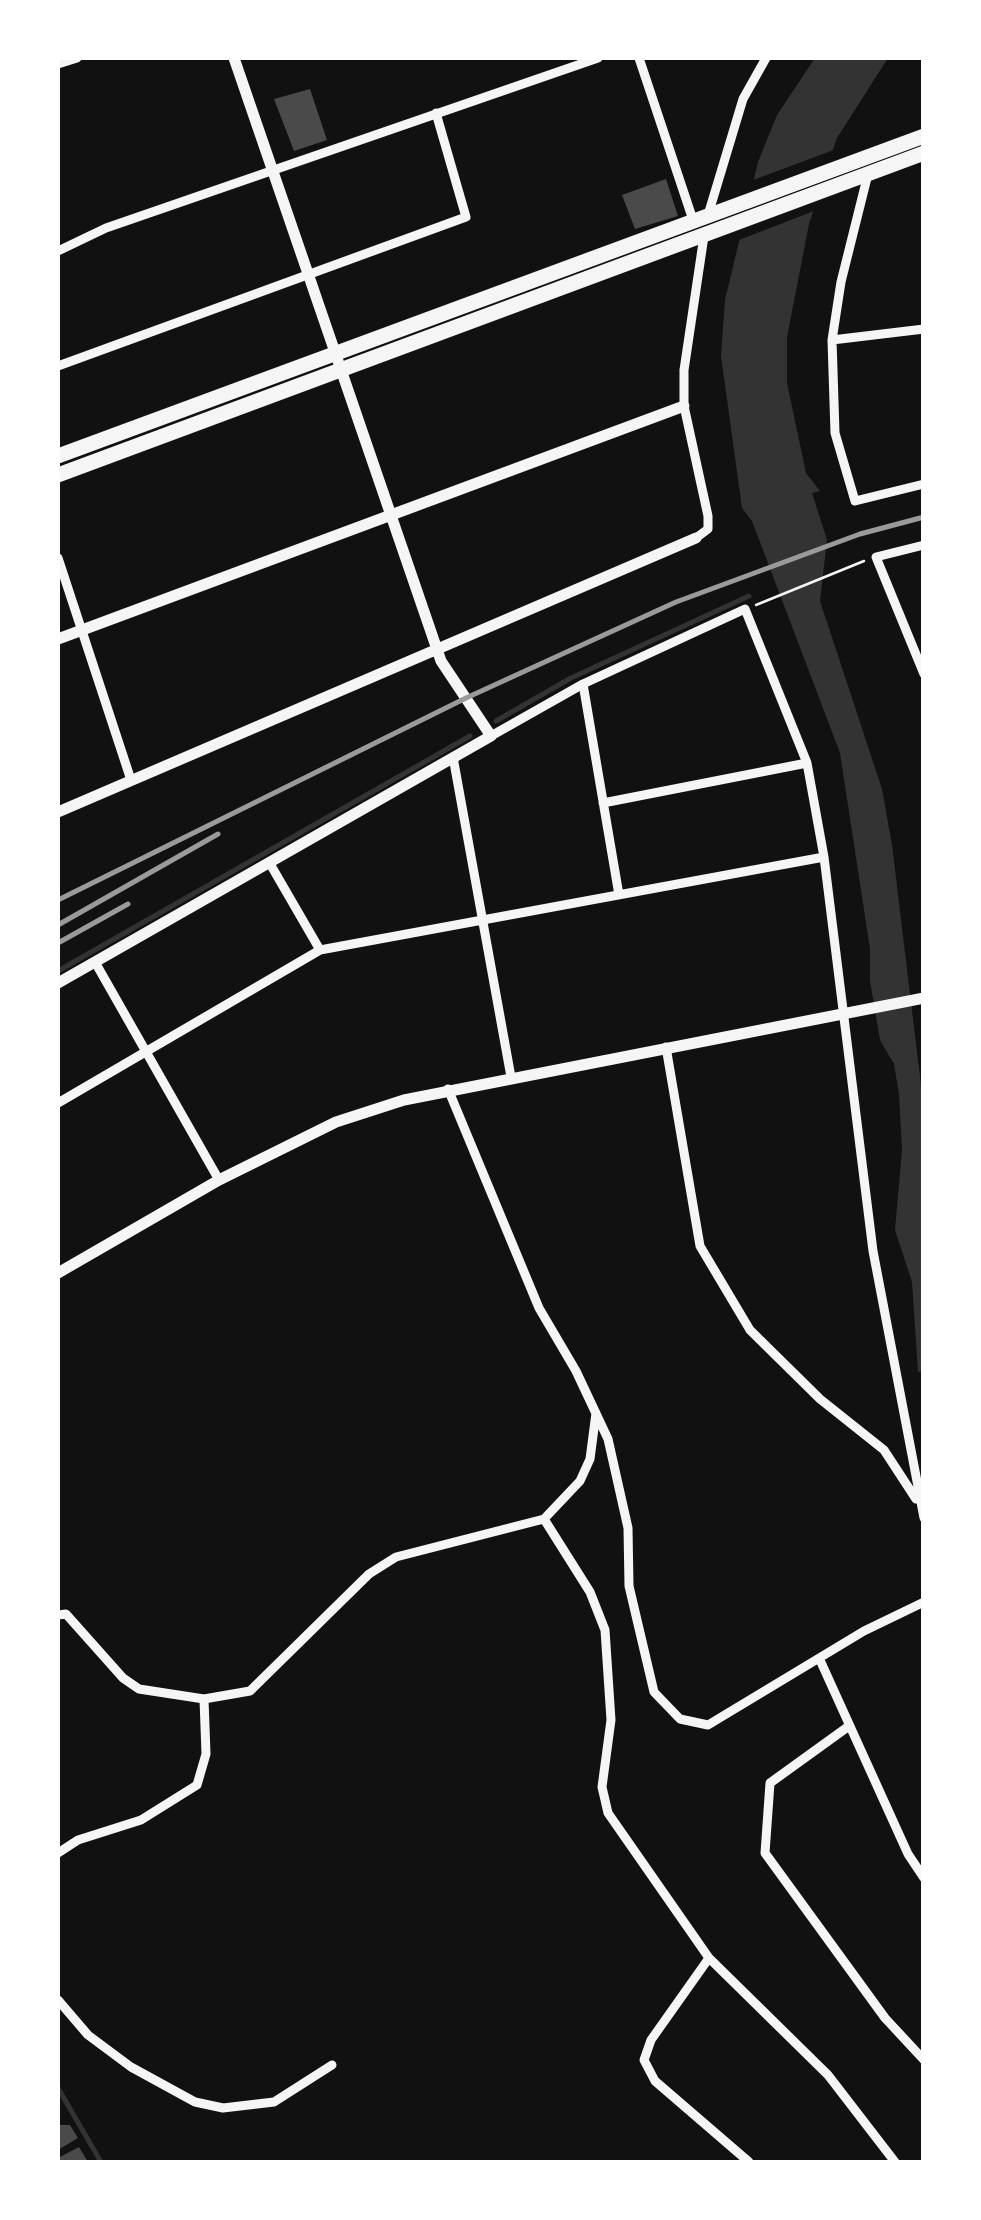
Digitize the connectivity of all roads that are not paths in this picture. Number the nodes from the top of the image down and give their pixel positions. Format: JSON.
{"nodes":[{"id":1,"x":77,"y":58,"type":"edge"},
{"id":2,"x":234,"y":58,"type":"edge"},
{"id":3,"x":598,"y":58,"type":"edge"},
{"id":4,"x":639,"y":58,"type":"edge"},
{"id":5,"x":766,"y":58,"type":"edge"},
{"id":6,"x":58,"y":64,"type":"edge"},
{"id":7,"x":436,"y":113,"type":"junction"},
{"id":8,"x":924,"y":136,"type":"edge"},
{"id":9,"x":924,"y":153,"type":"edge"},
{"id":10,"x":271,"y":170,"type":"junction"},
{"id":11,"x":868,"y":174,"type":"junction"},
{"id":12,"x":708,"y":219,"type":"junction"},
{"id":13,"x":58,"y":251,"type":"edge"},
{"id":14,"x":307,"y":277,"type":"junction"},
{"id":15,"x":924,"y":329,"type":"edge"},
{"id":16,"x":832,"y":340,"type":"junction"},
{"id":17,"x":336,"y":361,"type":"junction"},
{"id":18,"x":58,"y":366,"type":"edge"},
{"id":19,"x":684,"y":406,"type":"junction"},
{"id":20,"x":58,"y":456,"type":"edge"},
{"id":21,"x":58,"y":474,"type":"edge"},
{"id":22,"x":924,"y":484,"type":"edge"},
{"id":23,"x":390,"y":516,"type":"junction"},
{"id":24,"x":696,"y":538,"type":"joint"},
{"id":25,"x":924,"y":545,"type":"edge"},
{"id":26,"x":58,"y":558,"type":"edge"},
{"id":27,"x":82,"y":630,"type":"junction"},
{"id":28,"x":58,"y":639,"type":"edge"},
{"id":29,"x":437,"y":649,"type":"junction"},
{"id":30,"x":924,"y":674,"type":"edge"},
{"id":31,"x":583,"y":684,"type":"junction"},
{"id":32,"x":490,"y":736,"type":"junction"},
{"id":33,"x":453,"y":757,"type":"junction"},
{"id":34,"x":807,"y":763,"type":"junction"},
{"id":35,"x":131,"y":780,"type":"junction"},
{"id":36,"x":603,"y":803,"type":"junction"},
{"id":37,"x":58,"y":812,"type":"edge"},
{"id":38,"x":824,"y":856,"type":"junction"},
{"id":39,"x":268,"y":862,"type":"junction"},
{"id":40,"x":619,"y":895,"type":"junction"},
{"id":41,"x":483,"y":921,"type":"junction"},
{"id":42,"x":320,"y":950,"type":"junction"},
{"id":43,"x":95,"y":962,"type":"junction"},
{"id":44,"x":58,"y":983,"type":"edge"},
{"id":45,"x":924,"y":998,"type":"edge"},
{"id":46,"x":847,"y":1013,"type":"junction"},
{"id":47,"x":666,"y":1047,"type":"junction"},
{"id":48,"x":146,"y":1052,"type":"junction"},
{"id":49,"x":512,"y":1077,"type":"junction"},
{"id":50,"x":448,"y":1089,"type":"junction"},
{"id":51,"x":58,"y":1104,"type":"edge"},
{"id":52,"x":219,"y":1180,"type":"junction"},
{"id":53,"x":58,"y":1273,"type":"edge"},
{"id":54,"x":596,"y":1410,"type":"junction"},
{"id":55,"x":920,"y":1506,"type":"junction"},
{"id":56,"x":924,"y":1518,"type":"edge"},
{"id":57,"x":544,"y":1520,"type":"junction"},
{"id":58,"x":924,"y":1602,"type":"edge"},
{"id":59,"x":58,"y":1615,"type":"edge"},
{"id":60,"x":820,"y":1660,"type":"junction"},
{"id":61,"x":204,"y":1699,"type":"junction"},
{"id":62,"x":849,"y":1726,"type":"junction"},
{"id":63,"x":58,"y":1854,"type":"edge"},
{"id":64,"x":924,"y":1878,"type":"edge"},
{"id":65,"x":709,"y":1958,"type":"junction"},
{"id":66,"x":58,"y":2000,"type":"edge"},
{"id":67,"x":924,"y":2060,"type":"edge"},
{"id":68,"x":332,"y":2065,"type":"dead end"},
{"id":69,"x":750,"y":2162,"type":"edge"},
{"id":70,"x":895,"y":2162,"type":"edge"}],
"edges":[{"from":1,"to":6,"type":"street"},
{"from":2,"to":10,"type":"street"},
{"from":3,"to":7,"type":"street"},
{"from":4,"to":12,"type":"street"},
{"from":5,"to":12,"type":"street"},
{"from":7,"to":10,"type":"street"},
{"from":7,"to":14,"type":"street"},
{"from":8,"to":12,"type":"highway"},
{"from":9,"to":11,"type":"highway"},
{"from":10,"to":13,"type":"street"},
{"from":10,"to":14,"type":"street"},
{"from":11,"to":12,"type":"highway"},
{"from":11,"to":16,"type":"street"},
{"from":12,"to":17,"type":"highway"},
{"from":12,"to":19,"type":"street"},
{"from":14,"to":17,"type":"street"},
{"from":14,"to":18,"type":"street"},
{"from":15,"to":16,"type":"street"},
{"from":16,"to":22,"type":"street"},
{"from":17,"to":20,"type":"highway"},
{"from":17,"to":21,"type":"highway"},
{"from":17,"to":23,"type":"street"},
{"from":19,"to":23,"type":"street"},
{"from":19,"to":24,"type":"street"},
{"from":23,"to":27,"type":"street"},
{"from":23,"to":29,"type":"street"},
{"from":24,"to":29,"type":"street"},
{"from":25,"to":30,"type":"street"},
{"from":26,"to":27,"type":"street"},
{"from":27,"to":28,"type":"street"},
{"from":27,"to":35,"type":"street"},
{"from":29,"to":32,"type":"street"},
{"from":29,"to":35,"type":"street"},
{"from":31,"to":32,"type":"street"},
{"from":31,"to":34,"type":"street"},
{"from":31,"to":36,"type":"street"},
{"from":32,"to":33,"type":"street"},
{"from":33,"to":39,"type":"street"},
{"from":33,"to":41,"type":"street"},
{"from":34,"to":36,"type":"street"},
{"from":34,"to":38,"type":"street"},
{"from":35,"to":37,"type":"street"},
{"from":36,"to":40,"type":"street"},
{"from":38,"to":40,"type":"street"},
{"from":38,"to":46,"type":"street"},
{"from":39,"to":42,"type":"street"},
{"from":39,"to":43,"type":"street"},
{"from":40,"to":41,"type":"street"},
{"from":41,"to":42,"type":"street"},
{"from":41,"to":49,"type":"street"},
{"from":42,"to":48,"type":"street"},
{"from":43,"to":44,"type":"street"},
{"from":43,"to":48,"type":"street"},
{"from":45,"to":46,"type":"street"},
{"from":46,"to":47,"type":"street"},
{"from":46,"to":55,"type":"street"},
{"from":47,"to":49,"type":"street"},
{"from":47,"to":55,"type":"street"},
{"from":48,"to":51,"type":"street"},
{"from":48,"to":52,"type":"street"},
{"from":49,"to":50,"type":"street"},
{"from":50,"to":52,"type":"street"},
{"from":50,"to":54,"type":"street"},
{"from":52,"to":53,"type":"street"},
{"from":54,"to":57,"type":"street"},
{"from":54,"to":60,"type":"street"},
{"from":55,"to":56,"type":"street"},
{"from":57,"to":61,"type":"street"},
{"from":57,"to":65,"type":"street"},
{"from":58,"to":60,"type":"street"},
{"from":59,"to":61,"type":"street"},
{"from":60,"to":62,"type":"street"},
{"from":61,"to":63,"type":"street"},
{"from":62,"to":64,"type":"street"},
{"from":62,"to":67,"type":"street"},
{"from":65,"to":69,"type":"street"},
{"from":65,"to":70,"type":"street"},
{"from":66,"to":68,"type":"street"}]}
